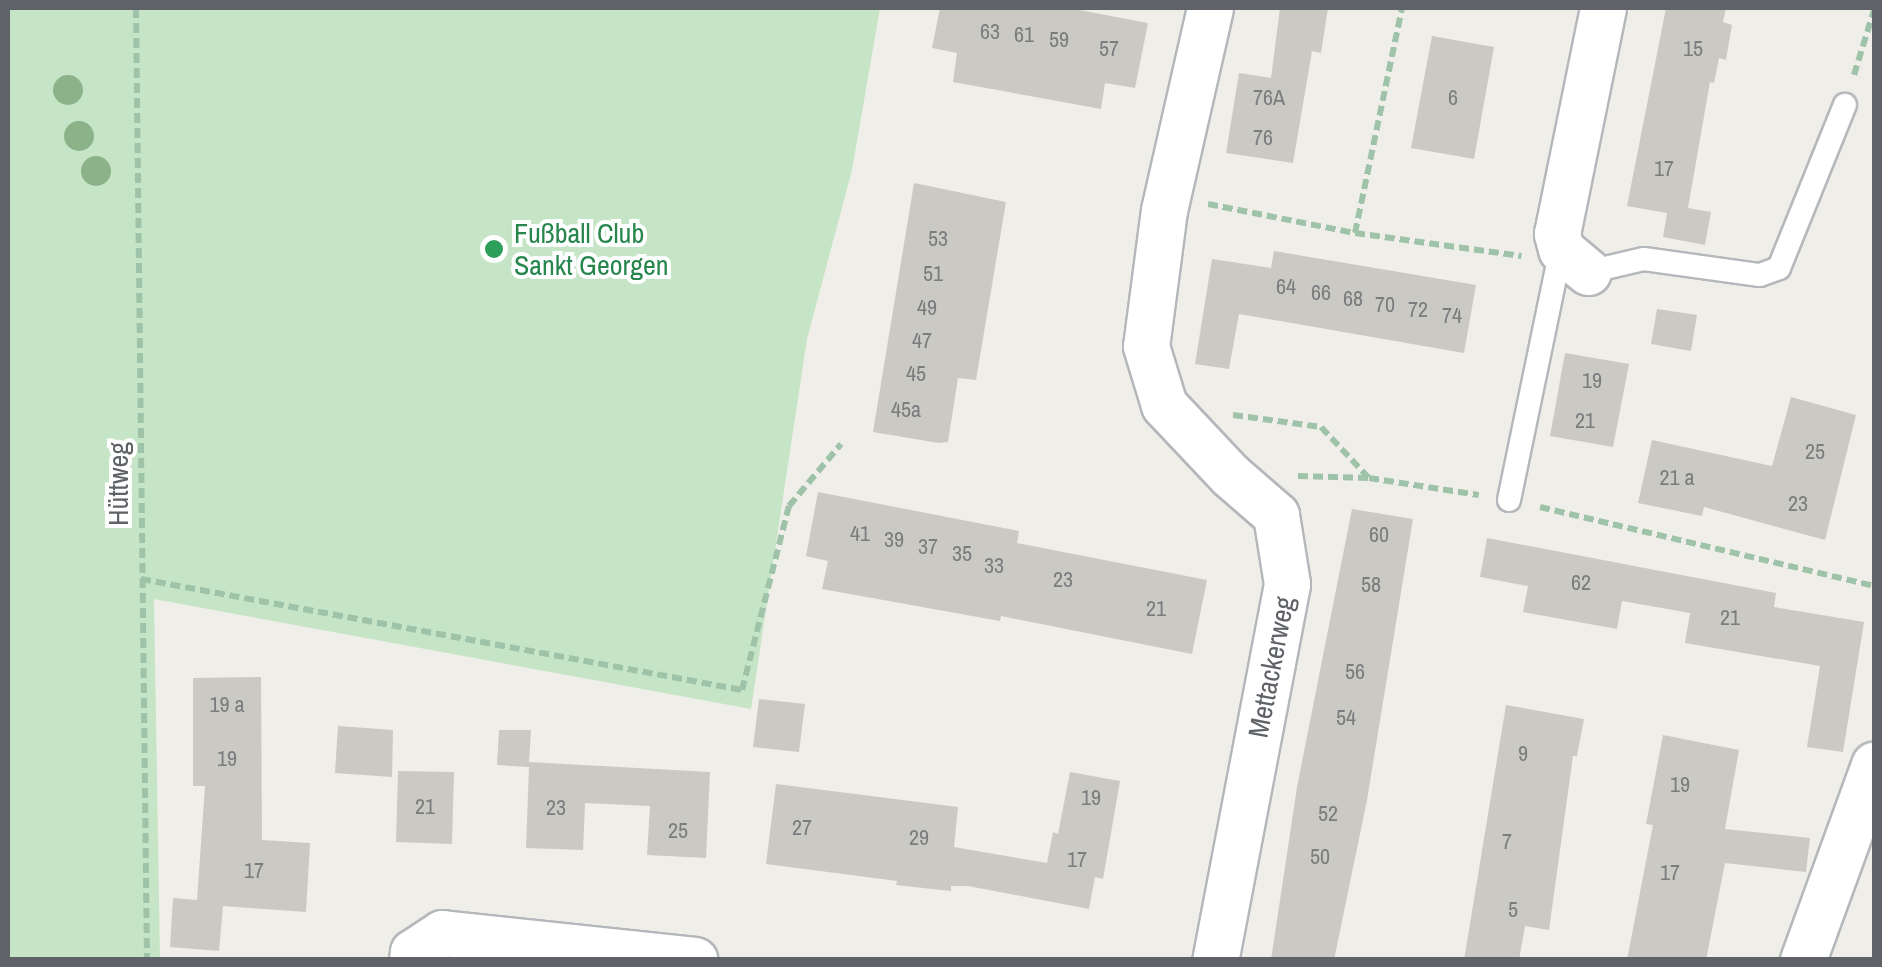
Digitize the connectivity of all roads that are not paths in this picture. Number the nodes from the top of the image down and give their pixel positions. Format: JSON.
{"nodes":[{"id":1,"x":1210,"y":8,"type":"edge"},
{"id":2,"x":1603,"y":8,"type":"edge"},
{"id":3,"x":1844,"y":105,"type":"road end"},
{"id":4,"x":1574,"y":260,"type":"junction"},
{"id":5,"x":1508,"y":500,"type":"road end"},
{"id":6,"x":1874,"y":764,"type":"edge"},
{"id":7,"x":412,"y":960,"type":"edge"},
{"id":8,"x":695,"y":960,"type":"edge"},
{"id":9,"x":1216,"y":960,"type":"edge"},
{"id":10,"x":1802,"y":960,"type":"edge"}],
"edges":[{"from":1,"to":9,"type":"street","name":"Mettackerweg"},
{"from":2,"to":4,"type":"street"},
{"from":3,"to":4,"type":"lane"},
{"from":4,"to":5,"type":"lane"},
{"from":6,"to":10,"type":"street"},
{"from":7,"to":8,"type":"street"}]}
